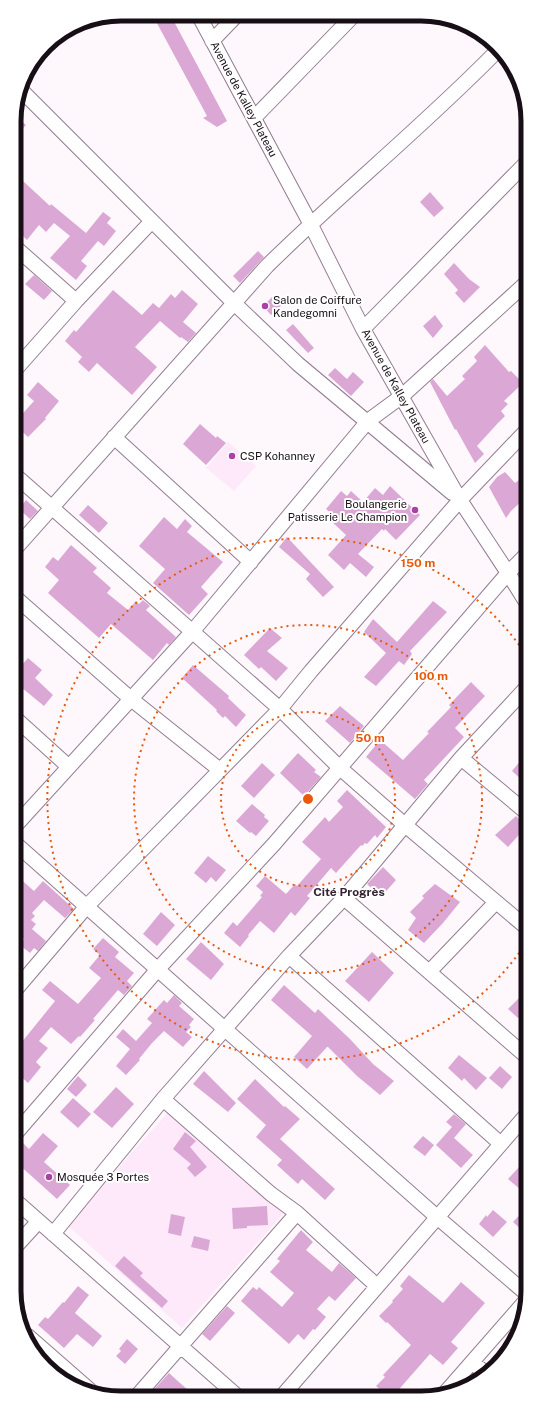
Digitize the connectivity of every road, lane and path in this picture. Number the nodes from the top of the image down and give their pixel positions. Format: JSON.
{"nodes":[{"id":1,"x":202,"y":21,"type":"edge"},
{"id":2,"x":231,"y":21,"type":"edge"},
{"id":3,"x":349,"y":21,"type":"edge"},
{"id":4,"x":212,"y":41,"type":"junction"},
{"id":5,"x":495,"y":53,"type":"edge"},
{"id":6,"x":24,"y":94,"type":"edge"},
{"id":7,"x":254,"y":118,"type":"junction"},
{"id":8,"x":521,"y":168,"type":"edge"},
{"id":9,"x":152,"y":221,"type":"junction"},
{"id":10,"x":310,"y":223,"type":"junction"},
{"id":11,"x":21,"y":252,"type":"edge"},
{"id":12,"x":521,"y":288,"type":"edge"},
{"id":13,"x":76,"y":301,"type":"junction"},
{"id":14,"x":234,"y":303,"type":"junction"},
{"id":15,"x":363,"y":328,"type":"junction"},
{"id":16,"x":21,"y":360,"type":"edge"},
{"id":17,"x":402,"y":396,"type":"junction"},
{"id":18,"x":368,"y":421,"type":"junction"},
{"id":19,"x":521,"y":436,"type":"edge"},
{"id":20,"x":114,"y":437,"type":"junction"},
{"id":21,"x":21,"y":480,"type":"edge"},
{"id":22,"x":460,"y":500,"type":"junction"},
{"id":23,"x":52,"y":508,"type":"junction"},
{"id":24,"x":21,"y":543,"type":"edge"},
{"id":25,"x":521,"y":560,"type":"edge"},
{"id":26,"x":251,"y":562,"type":"junction"},
{"id":27,"x":508,"y":573,"type":"junction"},
{"id":28,"x":521,"y":594,"type":"edge"},
{"id":29,"x":21,"y":602,"type":"edge"},
{"id":30,"x":192,"y":632,"type":"junction"},
{"id":31,"x":521,"y":693,"type":"edge"},
{"id":32,"x":131,"y":699,"type":"junction"},
{"id":33,"x":280,"y":709,"type":"junction"},
{"id":34,"x":21,"y":723,"type":"edge"},
{"id":35,"x":461,"y":758,"type":"junction"},
{"id":36,"x":69,"y":767,"type":"junction"},
{"id":37,"x":340,"y":768,"type":"junction"},
{"id":38,"x":220,"y":770,"type":"junction"},
{"id":39,"x":521,"y":808,"type":"edge"},
{"id":40,"x":21,"y":820,"type":"edge"},
{"id":41,"x":405,"y":825,"type":"junction"},
{"id":42,"x":21,"y":848,"type":"edge"},
{"id":43,"x":344,"y":898,"type":"junction"},
{"id":44,"x":496,"y":902,"type":"junction"},
{"id":45,"x":87,"y":906,"type":"junction"},
{"id":46,"x":521,"y":923,"type":"edge"},
{"id":47,"x":289,"y":956,"type":"junction"},
{"id":48,"x":158,"y":968,"type":"junction"},
{"id":49,"x":429,"y":972,"type":"junction"},
{"id":50,"x":21,"y":983,"type":"edge"},
{"id":51,"x":225,"y":1028,"type":"junction"},
{"id":52,"x":521,"y":1052,"type":"edge"},
{"id":53,"x":163,"y":1098,"type":"junction"},
{"id":54,"x":521,"y":1121,"type":"edge"},
{"id":55,"x":21,"y":1127,"type":"edge"},
{"id":56,"x":501,"y":1144,"type":"junction"},
{"id":57,"x":21,"y":1206,"type":"edge"},
{"id":58,"x":297,"y":1213,"type":"junction"},
{"id":59,"x":437,"y":1217,"type":"junction"},
{"id":60,"x":38,"y":1222,"type":"junction"},
{"id":61,"x":53,"y":1234,"type":"junction"},
{"id":62,"x":21,"y":1241,"type":"edge"},
{"id":63,"x":377,"y":1286,"type":"junction"},
{"id":64,"x":521,"y":1290,"type":"edge"},
{"id":65,"x":520,"y":1306,"type":"edge"},
{"id":66,"x":34,"y":1342,"type":"edge"},
{"id":67,"x":180,"y":1346,"type":"junction"},
{"id":68,"x":472,"y":1362,"type":"junction"},
{"id":69,"x":482,"y":1370,"type":"edge"},
{"id":70,"x":82,"y":1383,"type":"edge"},
{"id":71,"x":451,"y":1387,"type":"edge"},
{"id":72,"x":141,"y":1391,"type":"edge"},
{"id":73,"x":231,"y":1391,"type":"edge"},
{"id":74,"x":286,"y":1391,"type":"edge"}],
"edges":[{"from":1,"to":4,"type":"street","name":"Avenue de Kalley Plateau"},
{"from":2,"to":4,"type":"street"},
{"from":3,"to":7,"type":"street"},
{"from":4,"to":7,"type":"street","name":"Avenue de Kalley Plateau"},
{"from":5,"to":10,"type":"street"},
{"from":6,"to":9,"type":"street"},
{"from":7,"to":10,"type":"street","name":"Avenue de Kalley Plateau"},
{"from":8,"to":15,"type":"street"},
{"from":9,"to":13,"type":"street"},
{"from":9,"to":14,"type":"street"},
{"from":10,"to":14,"type":"street"},
{"from":10,"to":15,"type":"street","name":"Avenue de Kalley Plateau"},
{"from":11,"to":13,"type":"street"},
{"from":12,"to":17,"type":"street"},
{"from":13,"to":16,"type":"street"},
{"from":14,"to":18,"type":"street"},
{"from":14,"to":20,"type":"street"},
{"from":15,"to":17,"type":"street","name":"Avenue de Kalley Plateau"},
{"from":17,"to":18,"type":"street"},
{"from":17,"to":22,"type":"street","name":"Avenue de Kalley Plateau"},
{"from":18,"to":22,"type":"street"},
{"from":18,"to":26,"type":"street"},
{"from":19,"to":22,"type":"street"},
{"from":20,"to":23,"type":"street"},
{"from":20,"to":26,"type":"street"},
{"from":21,"to":23,"type":"street"},
{"from":22,"to":27,"type":"street","name":"Avenue de Kalley Plateau"},
{"from":22,"to":33,"type":"street"},
{"from":23,"to":24,"type":"street"},
{"from":23,"to":30,"type":"street"},
{"from":25,"to":27,"type":"street"},
{"from":26,"to":30,"type":"street"},
{"from":27,"to":28,"type":"street","name":"Avenue de Kalley Plateau"},
{"from":27,"to":37,"type":"street"},
{"from":29,"to":32,"type":"street"},
{"from":30,"to":32,"type":"street"},
{"from":30,"to":33,"type":"street"},
{"from":31,"to":35,"type":"street"},
{"from":32,"to":36,"type":"street"},
{"from":32,"to":38,"type":"street"},
{"from":33,"to":37,"type":"street"},
{"from":33,"to":38,"type":"street"},
{"from":34,"to":36,"type":"street"},
{"from":35,"to":39,"type":"street"},
{"from":35,"to":41,"type":"street"},
{"from":36,"to":40,"type":"street"},
{"from":37,"to":41,"type":"street"},
{"from":37,"to":48,"type":"street"},
{"from":38,"to":45,"type":"street"},
{"from":41,"to":43,"type":"street"},
{"from":41,"to":44,"type":"street"},
{"from":42,"to":45,"type":"street"},
{"from":43,"to":47,"type":"street"},
{"from":43,"to":49,"type":"street"},
{"from":44,"to":46,"type":"street"},
{"from":44,"to":49,"type":"street"},
{"from":45,"to":48,"type":"street"},
{"from":45,"to":50,"type":"street"},
{"from":47,"to":51,"type":"street"},
{"from":47,"to":56,"type":"street"},
{"from":48,"to":51,"type":"street"},
{"from":48,"to":55,"type":"street"},
{"from":49,"to":52,"type":"street"},
{"from":51,"to":53,"type":"street"},
{"from":51,"to":59,"type":"street"},
{"from":53,"to":58,"type":"street"},
{"from":53,"to":61,"type":"street"},
{"from":54,"to":56,"type":"street"},
{"from":56,"to":59,"type":"street"},
{"from":57,"to":60,"type":"street"},
{"from":58,"to":63,"type":"street"},
{"from":58,"to":67,"type":"street"},
{"from":59,"to":63,"type":"street"},
{"from":59,"to":64,"type":"street"},
{"from":60,"to":61,"type":"street"},
{"from":60,"to":62,"type":"street"},
{"from":61,"to":67,"type":"street"},
{"from":63,"to":74,"type":"street"},
{"from":65,"to":68,"type":"street"},
{"from":66,"to":70,"type":"street"},
{"from":67,"to":72,"type":"street"},
{"from":67,"to":73,"type":"street"},
{"from":68,"to":69,"type":"street"},
{"from":68,"to":71,"type":"street"}]}
